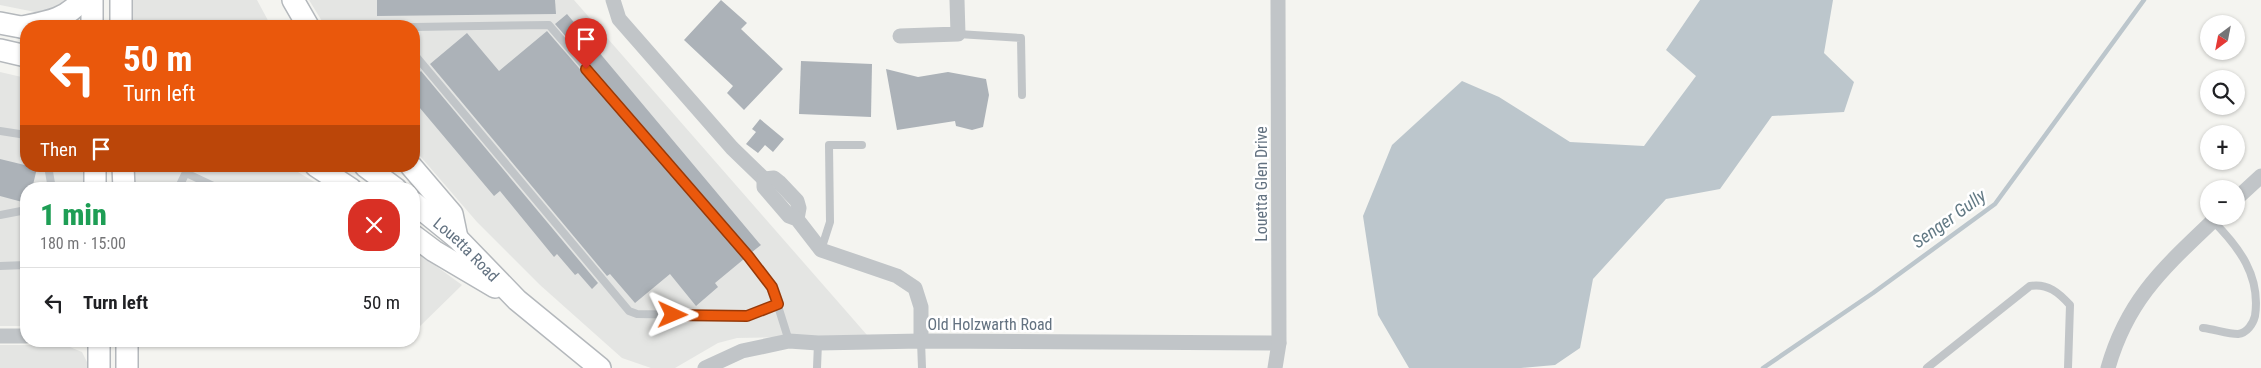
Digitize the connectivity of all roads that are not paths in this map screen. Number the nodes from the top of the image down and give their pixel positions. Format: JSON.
{"nodes":[{"id":1,"x":82,"y":0,"type":"edge"},
{"id":2,"x":92,"y":0,"type":"edge"},
{"id":3,"x":121,"y":0,"type":"edge"},
{"id":4,"x":293,"y":0,"type":"edge"},
{"id":5,"x":613,"y":0,"type":"edge"},
{"id":6,"x":957,"y":0,"type":"edge"},
{"id":7,"x":1278,"y":0,"type":"edge"},
{"id":8,"x":55,"y":20,"type":"edge"},
{"id":9,"x":92,"y":20,"type":"edge"},
{"id":10,"x":121,"y":20,"type":"edge"},
{"id":11,"x":305,"y":20,"type":"edge"},
{"id":12,"x":0,"y":23,"type":"edge"},
{"id":13,"x":420,"y":26,"type":"edge"},
{"id":14,"x":20,"y":27,"type":"edge"},
{"id":15,"x":958,"y":34,"type":"junction"},
{"id":16,"x":900,"y":36,"type":"dead end"},
{"id":17,"x":0,"y":50,"type":"edge"},
{"id":18,"x":20,"y":55,"type":"edge"},
{"id":19,"x":420,"y":61,"type":"edge"},
{"id":20,"x":1022,"y":95,"type":"dead end"},
{"id":21,"x":0,"y":131,"type":"edge"},
{"id":22,"x":20,"y":134,"type":"edge"},
{"id":23,"x":862,"y":145,"type":"dead end"},
{"id":24,"x":191,"y":172,"type":"edge"},
{"id":25,"x":325,"y":172,"type":"edge"},
{"id":26,"x":373,"y":172,"type":"edge"},
{"id":27,"x":416,"y":172,"type":"edge"},
{"id":28,"x":2261,"y":176,"type":"edge"},
{"id":29,"x":208,"y":182,"type":"edge"},
{"id":30,"x":340,"y":182,"type":"edge"},
{"id":31,"x":387,"y":182,"type":"edge"},
{"id":32,"x":2245,"y":191,"type":"edge"},
{"id":33,"x":420,"y":208,"type":"edge"},
{"id":34,"x":20,"y":211,"type":"edge"},
{"id":35,"x":0,"y":215,"type":"edge"},
{"id":36,"x":2210,"y":225,"type":"edge"},
{"id":37,"x":2221,"y":225,"type":"edge"},
{"id":38,"x":457,"y":238,"type":"junction"},
{"id":39,"x":420,"y":241,"type":"edge"},
{"id":40,"x":821,"y":250,"type":"junction"},
{"id":41,"x":20,"y":265,"type":"edge"},
{"id":42,"x":0,"y":266,"type":"edge"},
{"id":43,"x":517,"y":300,"type":"junction"},
{"id":44,"x":778,"y":304,"type":"junction"},
{"id":45,"x":2203,"y":328,"type":"dead end"},
{"id":46,"x":0,"y":336,"type":"edge"},
{"id":47,"x":20,"y":336,"type":"edge"},
{"id":48,"x":789,"y":341,"type":"junction"},
{"id":49,"x":921,"y":342,"type":"junction"},
{"id":50,"x":818,"y":343,"type":"junction"},
{"id":51,"x":1279,"y":343,"type":"junction"},
{"id":52,"x":99,"y":347,"type":"edge"},
{"id":53,"x":126,"y":347,"type":"edge"},
{"id":54,"x":99,"y":368,"type":"edge"},
{"id":55,"x":127,"y":368,"type":"edge"},
{"id":56,"x":600,"y":368,"type":"edge"},
{"id":57,"x":705,"y":368,"type":"edge"},
{"id":58,"x":817,"y":368,"type":"edge"},
{"id":59,"x":922,"y":368,"type":"edge"},
{"id":60,"x":1275,"y":368,"type":"edge"},
{"id":61,"x":1927,"y":368,"type":"edge"},
{"id":62,"x":2068,"y":368,"type":"edge"},
{"id":63,"x":2108,"y":368,"type":"edge"}],
"edges":[{"from":1,"to":8,"type":"main road"},
{"from":2,"to":9,"type":"main road"},
{"from":3,"to":10,"type":"main road"},
{"from":4,"to":11,"type":"main road"},
{"from":5,"to":40,"type":"street"},
{"from":6,"to":15,"type":"street"},
{"from":7,"to":51,"type":"street","name":"Louetta Glen Drive"},
{"from":12,"to":14,"type":"main road"},
{"from":13,"to":44,"type":"lane"},
{"from":15,"to":16,"type":"street"},
{"from":15,"to":20,"type":"lane"},
{"from":17,"to":18,"type":"main road"},
{"from":19,"to":44,"type":"lane"},
{"from":21,"to":22,"type":"lane"},
{"from":23,"to":40,"type":"lane"},
{"from":24,"to":29,"type":"lane"},
{"from":25,"to":30,"type":"main road"},
{"from":26,"to":31,"type":"main road"},
{"from":27,"to":38,"type":"main road"},
{"from":28,"to":32,"type":"street"},
{"from":33,"to":38,"type":"main road","name":"Louetta Road"},
{"from":34,"to":35,"type":"lane"},
{"from":36,"to":63,"type":"street"},
{"from":37,"to":45,"type":"lane"},
{"from":38,"to":43,"type":"main road","name":"Louetta Road"},
{"from":39,"to":43,"type":"main road","name":"Louetta Road"},
{"from":40,"to":49,"type":"street"},
{"from":41,"to":42,"type":"lane"},
{"from":43,"to":56,"type":"main road","name":"Louetta Road"},
{"from":44,"to":48,"type":"lane"},
{"from":46,"to":47,"type":"street"},
{"from":48,"to":50,"type":"street","name":"Old Holzwarth Road"},
{"from":48,"to":57,"type":"street","name":"Old Holzwarth Road"},
{"from":49,"to":50,"type":"street","name":"Old Holzwarth Road"},
{"from":49,"to":51,"type":"street","name":"Old Holzwarth Road"},
{"from":49,"to":59,"type":"lane"},
{"from":50,"to":58,"type":"lane"},
{"from":51,"to":60,"type":"street","name":"Louetta Glen Drive"},
{"from":52,"to":54,"type":"main road"},
{"from":53,"to":55,"type":"main road"},
{"from":61,"to":62,"type":"lane"}]}
